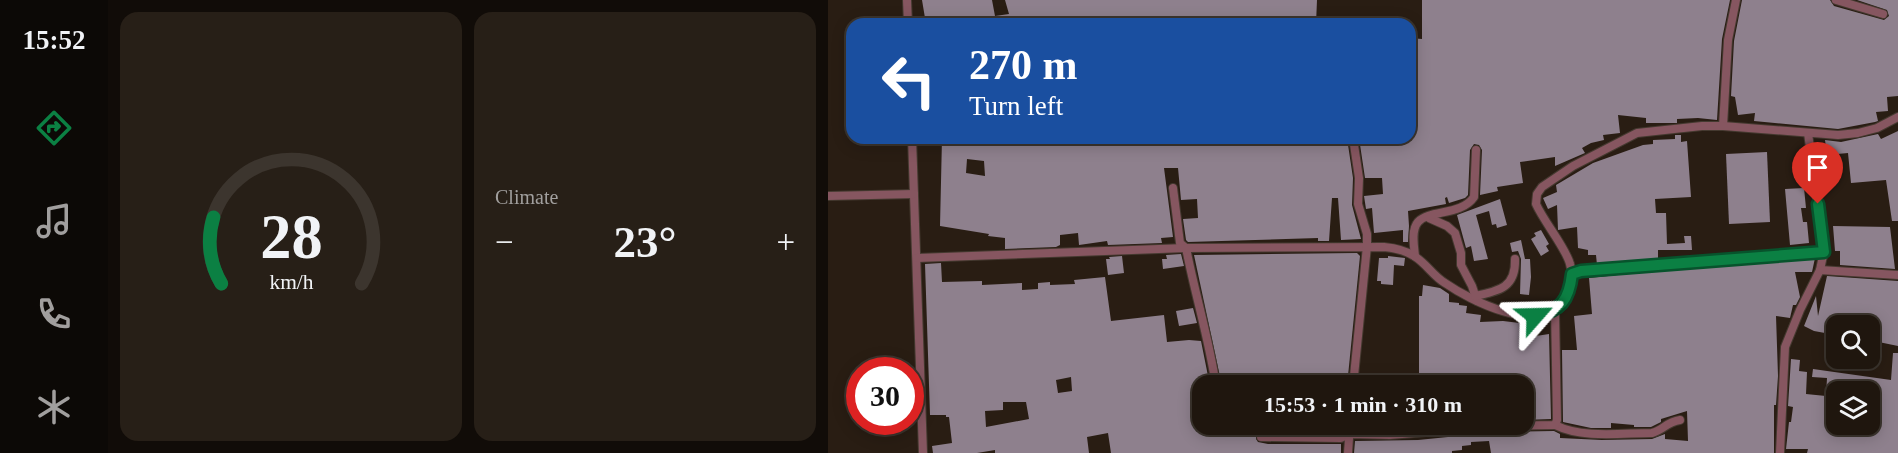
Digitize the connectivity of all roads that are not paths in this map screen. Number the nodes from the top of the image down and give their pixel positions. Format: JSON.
{"nodes":[{"id":1,"x":907,"y":0,"type":"edge"},
{"id":2,"x":1736,"y":0,"type":"edge"},
{"id":3,"x":1836,"y":0,"type":"edge"},
{"id":4,"x":1883,"y":14,"type":"dead end"},
{"id":5,"x":908,"y":18,"type":"edge"},
{"id":6,"x":1898,"y":117,"type":"edge"},
{"id":7,"x":1723,"y":126,"type":"junction"},
{"id":8,"x":1808,"y":133,"type":"junction"},
{"id":9,"x":912,"y":144,"type":"edge"},
{"id":10,"x":1354,"y":144,"type":"edge"},
{"id":11,"x":1476,"y":150,"type":"dead end"},
{"id":12,"x":1173,"y":188,"type":"dead end"},
{"id":13,"x":915,"y":194,"type":"junction"},
{"id":14,"x":828,"y":196,"type":"edge"},
{"id":15,"x":1427,"y":217,"type":"junction"},
{"id":16,"x":1367,"y":246,"type":"junction"},
{"id":17,"x":1186,"y":248,"type":"junction"},
{"id":18,"x":1824,"y":252,"type":"junction"},
{"id":19,"x":1415,"y":256,"type":"junction"},
{"id":20,"x":917,"y":258,"type":"junction"},
{"id":21,"x":1515,"y":259,"type":"dead end"},
{"id":22,"x":1821,"y":270,"type":"junction"},
{"id":23,"x":1572,"y":274,"type":"junction"},
{"id":24,"x":1898,"y":275,"type":"edge"},
{"id":25,"x":1476,"y":299,"type":"junction"},
{"id":26,"x":1555,"y":310,"type":"junction"},
{"id":27,"x":1214,"y":375,"type":"edge"},
{"id":28,"x":1354,"y":375,"type":"edge"},
{"id":29,"x":1680,"y":420,"type":"dead end"},
{"id":30,"x":1534,"y":425,"type":"edge"},
{"id":31,"x":1555,"y":425,"type":"junction"},
{"id":32,"x":1347,"y":435,"type":"edge"},
{"id":33,"x":1349,"y":435,"type":"edge"},
{"id":34,"x":1261,"y":437,"type":"dead end"},
{"id":35,"x":923,"y":453,"type":"edge"},
{"id":36,"x":1348,"y":453,"type":"edge"},
{"id":37,"x":1780,"y":453,"type":"edge"}],
"edges":[{"from":1,"to":5,"type":"street"},
{"from":2,"to":7,"type":"street"},
{"from":3,"to":4,"type":"street"},
{"from":6,"to":8,"type":"street"},
{"from":7,"to":8,"type":"street"},
{"from":7,"to":23,"type":"street"},
{"from":8,"to":18,"type":"street"},
{"from":9,"to":13,"type":"street"},
{"from":10,"to":16,"type":"street"},
{"from":11,"to":15,"type":"street"},
{"from":12,"to":17,"type":"street"},
{"from":13,"to":14,"type":"street"},
{"from":13,"to":20,"type":"street"},
{"from":15,"to":19,"type":"street"},
{"from":15,"to":25,"type":"street"},
{"from":16,"to":17,"type":"street"},
{"from":16,"to":19,"type":"street"},
{"from":16,"to":28,"type":"street"},
{"from":17,"to":20,"type":"street"},
{"from":17,"to":27,"type":"street"},
{"from":18,"to":22,"type":"street"},
{"from":18,"to":23,"type":"street"},
{"from":19,"to":25,"type":"street"},
{"from":20,"to":35,"type":"street"},
{"from":21,"to":25,"type":"street"},
{"from":22,"to":24,"type":"street"},
{"from":22,"to":37,"type":"street"},
{"from":23,"to":26,"type":"street"},
{"from":25,"to":26,"type":"street"},
{"from":26,"to":31,"type":"street"},
{"from":29,"to":31,"type":"street"},
{"from":30,"to":31,"type":"street"},
{"from":32,"to":34,"type":"street"},
{"from":33,"to":36,"type":"street"}]}
